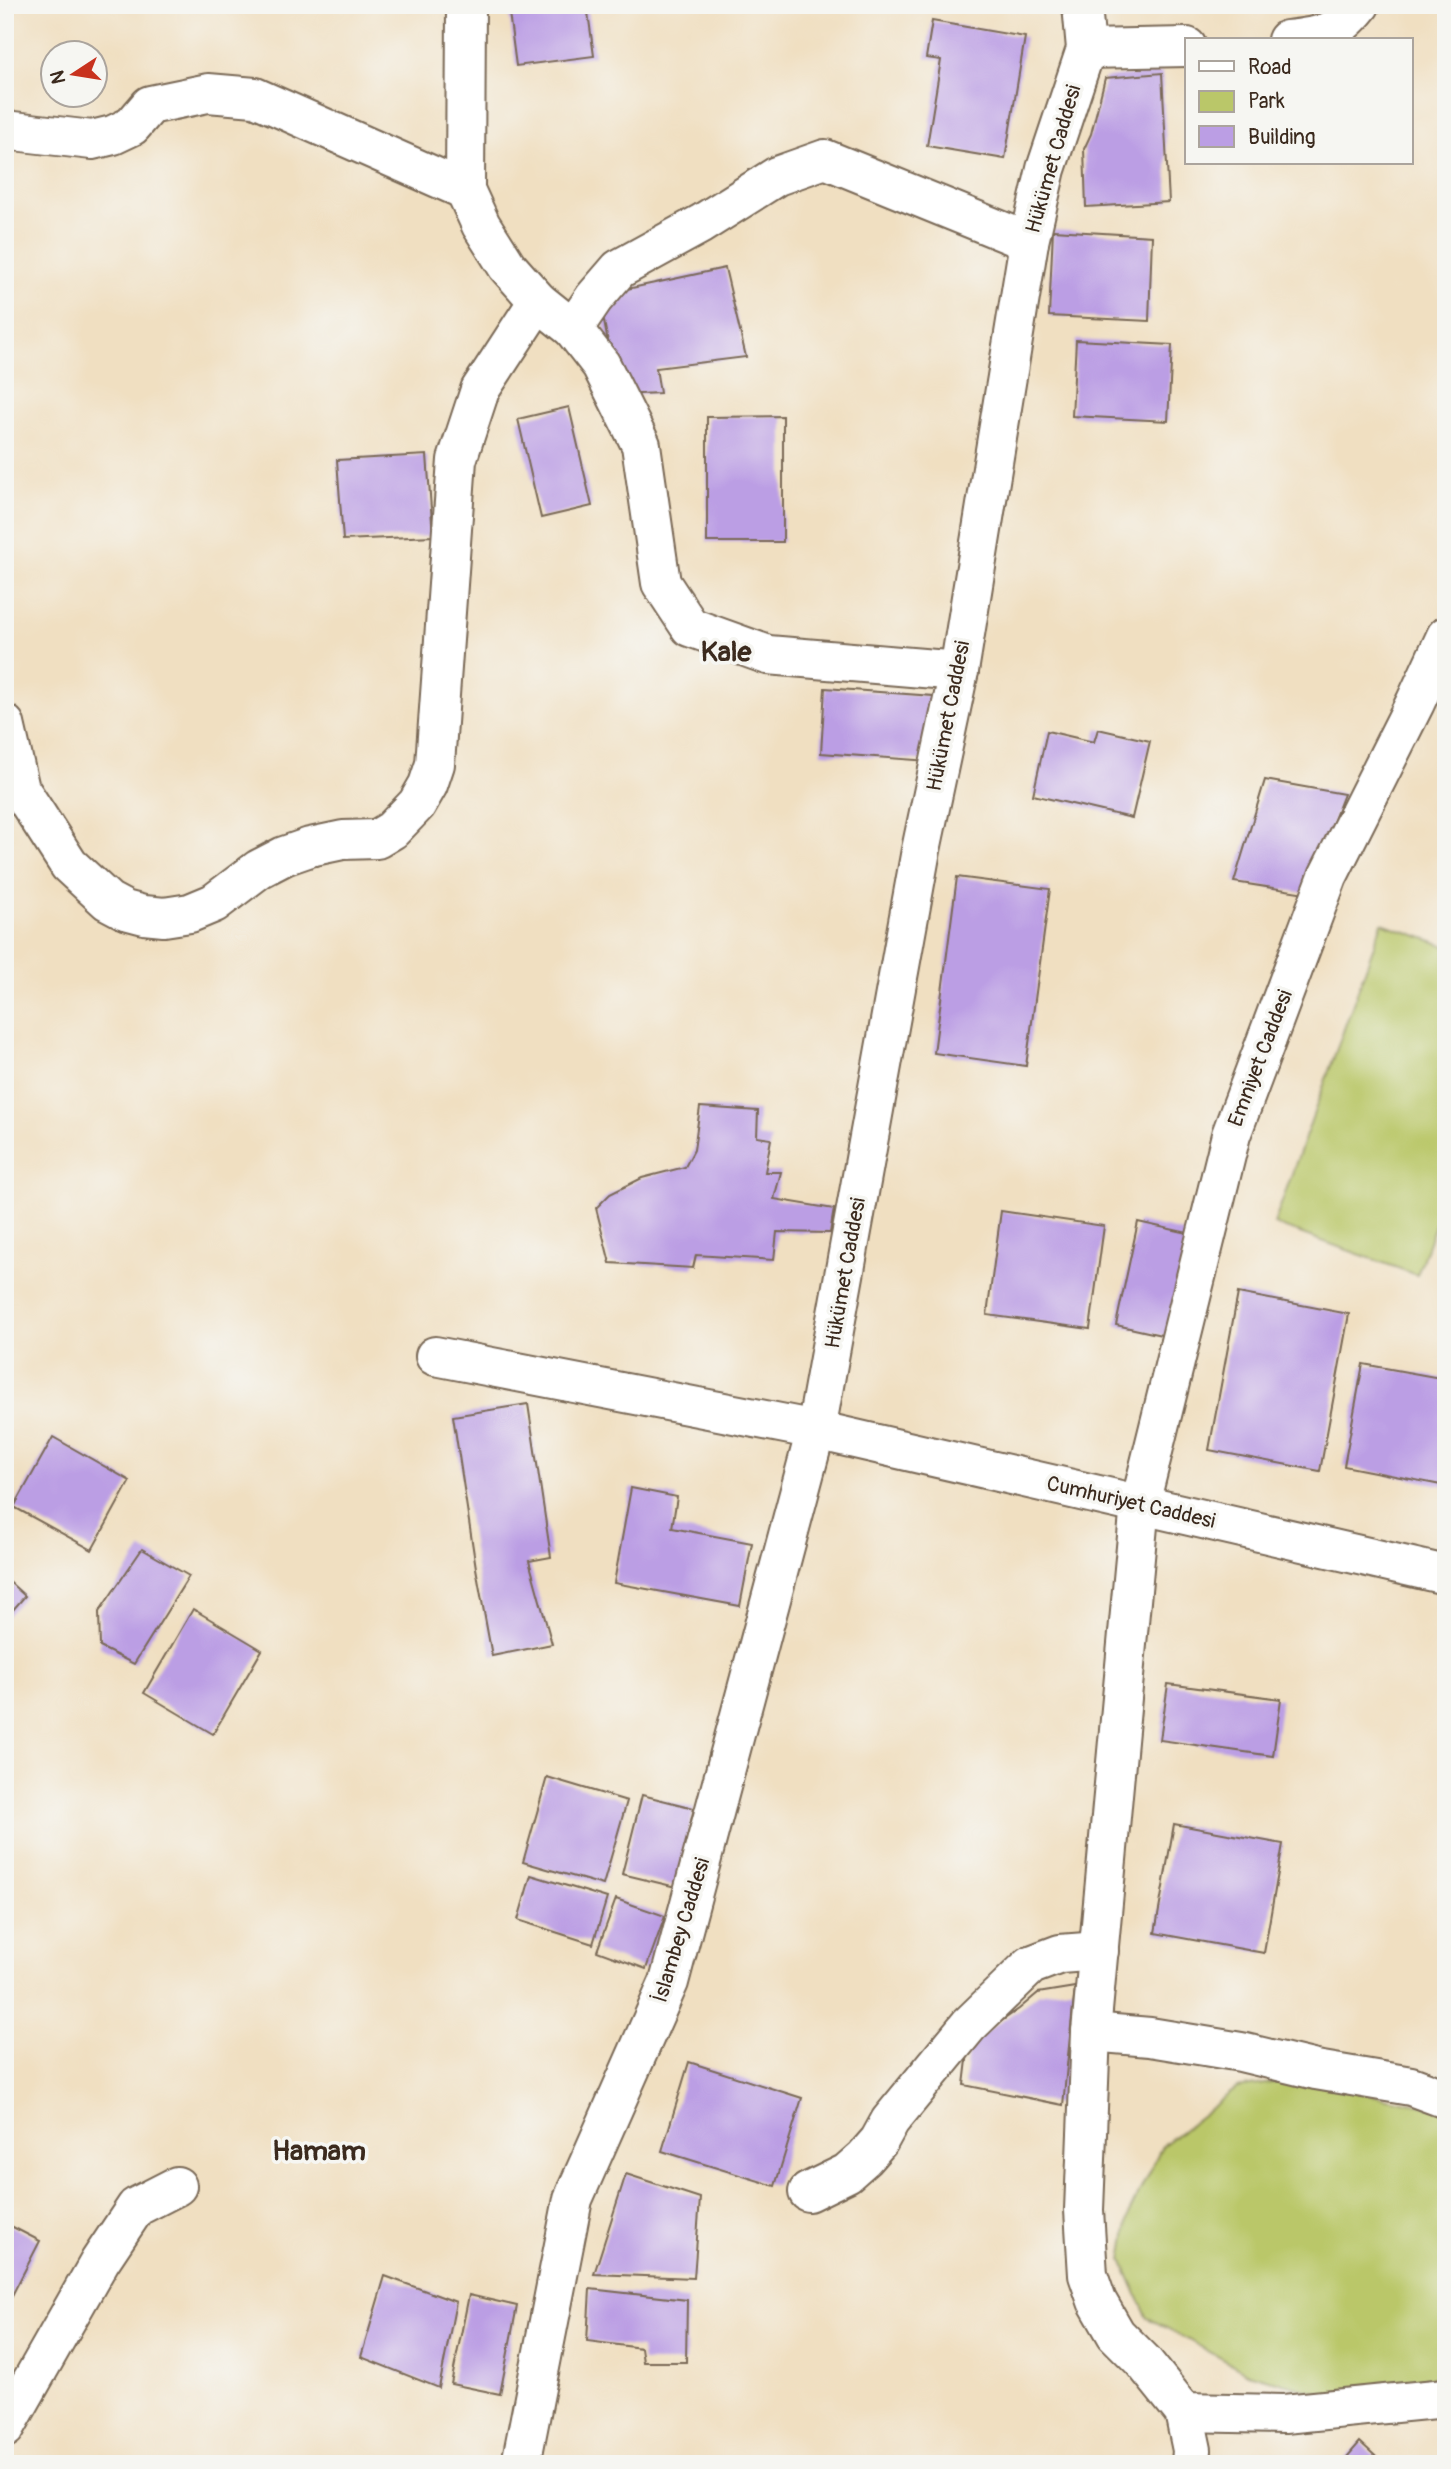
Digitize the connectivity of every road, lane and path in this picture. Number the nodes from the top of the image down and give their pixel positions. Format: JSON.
{"nodes":[{"id":1,"x":466,"y":5,"type":"edge"},
{"id":2,"x":1082,"y":5,"type":"edge"},
{"id":3,"x":1360,"y":5,"type":"edge"},
{"id":4,"x":1306,"y":38,"type":"edge"},
{"id":5,"x":1185,"y":47,"type":"edge"},
{"id":6,"x":1086,"y":49,"type":"junction"},
{"id":7,"x":5,"y":130,"type":"edge"},
{"id":8,"x":466,"y":190,"type":"junction"},
{"id":9,"x":1029,"y":242,"type":"junction"},
{"id":10,"x":538,"y":301,"type":"junction"},
{"id":11,"x":573,"y":329,"type":"junction"},
{"id":12,"x":1446,"y":636,"type":"edge"},
{"id":13,"x":959,"y":671,"type":"junction"},
{"id":14,"x":5,"y":724,"type":"edge"},
{"id":15,"x":435,"y":1356,"type":"dead end"},
{"id":16,"x":817,"y":1430,"type":"junction"},
{"id":17,"x":1140,"y":1504,"type":"junction"},
{"id":18,"x":1446,"y":1576,"type":"edge"},
{"id":19,"x":1099,"y":1951,"type":"junction"},
{"id":20,"x":1091,"y":2032,"type":"junction"},
{"id":21,"x":1446,"y":2099,"type":"edge"},
{"id":22,"x":177,"y":2186,"type":"dead end"},
{"id":23,"x":808,"y":2192,"type":"dead end"},
{"id":24,"x":1446,"y":2398,"type":"edge"},
{"id":25,"x":1184,"y":2412,"type":"junction"},
{"id":26,"x":5,"y":2428,"type":"edge"},
{"id":27,"x":1196,"y":2459,"type":"edge"},
{"id":28,"x":521,"y":2464,"type":"edge"}],
"edges":[{"from":1,"to":8,"type":"street"},
{"from":2,"to":6,"type":"street","name":"Hükümet Caddesi"},
{"from":3,"to":4,"type":"street"},
{"from":5,"to":6,"type":"street"},
{"from":6,"to":9,"type":"street","name":"Hükümet Caddesi"},
{"from":7,"to":8,"type":"street"},
{"from":8,"to":10,"type":"street"},
{"from":9,"to":11,"type":"street"},
{"from":9,"to":13,"type":"street","name":"Hükümet Caddesi"},
{"from":10,"to":11,"type":"street"},
{"from":10,"to":14,"type":"street"},
{"from":11,"to":13,"type":"street"},
{"from":12,"to":17,"type":"street","name":"Emniyet Caddesi"},
{"from":13,"to":16,"type":"street","name":"Hükümet Caddesi"},
{"from":15,"to":16,"type":"street","name":"Cumhuriyet Caddesi"},
{"from":16,"to":17,"type":"street","name":"Cumhuriyet Caddesi"},
{"from":16,"to":28,"type":"street","name":"İslambey Caddesi"},
{"from":17,"to":18,"type":"street","name":"Cumhuriyet Caddesi"},
{"from":17,"to":19,"type":"street","name":"Emniyet Caddesi"},
{"from":19,"to":20,"type":"street","name":"Emniyet Caddesi"},
{"from":19,"to":23,"type":"street"},
{"from":20,"to":21,"type":"street"},
{"from":20,"to":25,"type":"street","name":"Emniyet Caddesi"},
{"from":22,"to":26,"type":"street"},
{"from":24,"to":25,"type":"street"},
{"from":25,"to":27,"type":"street"}]}
